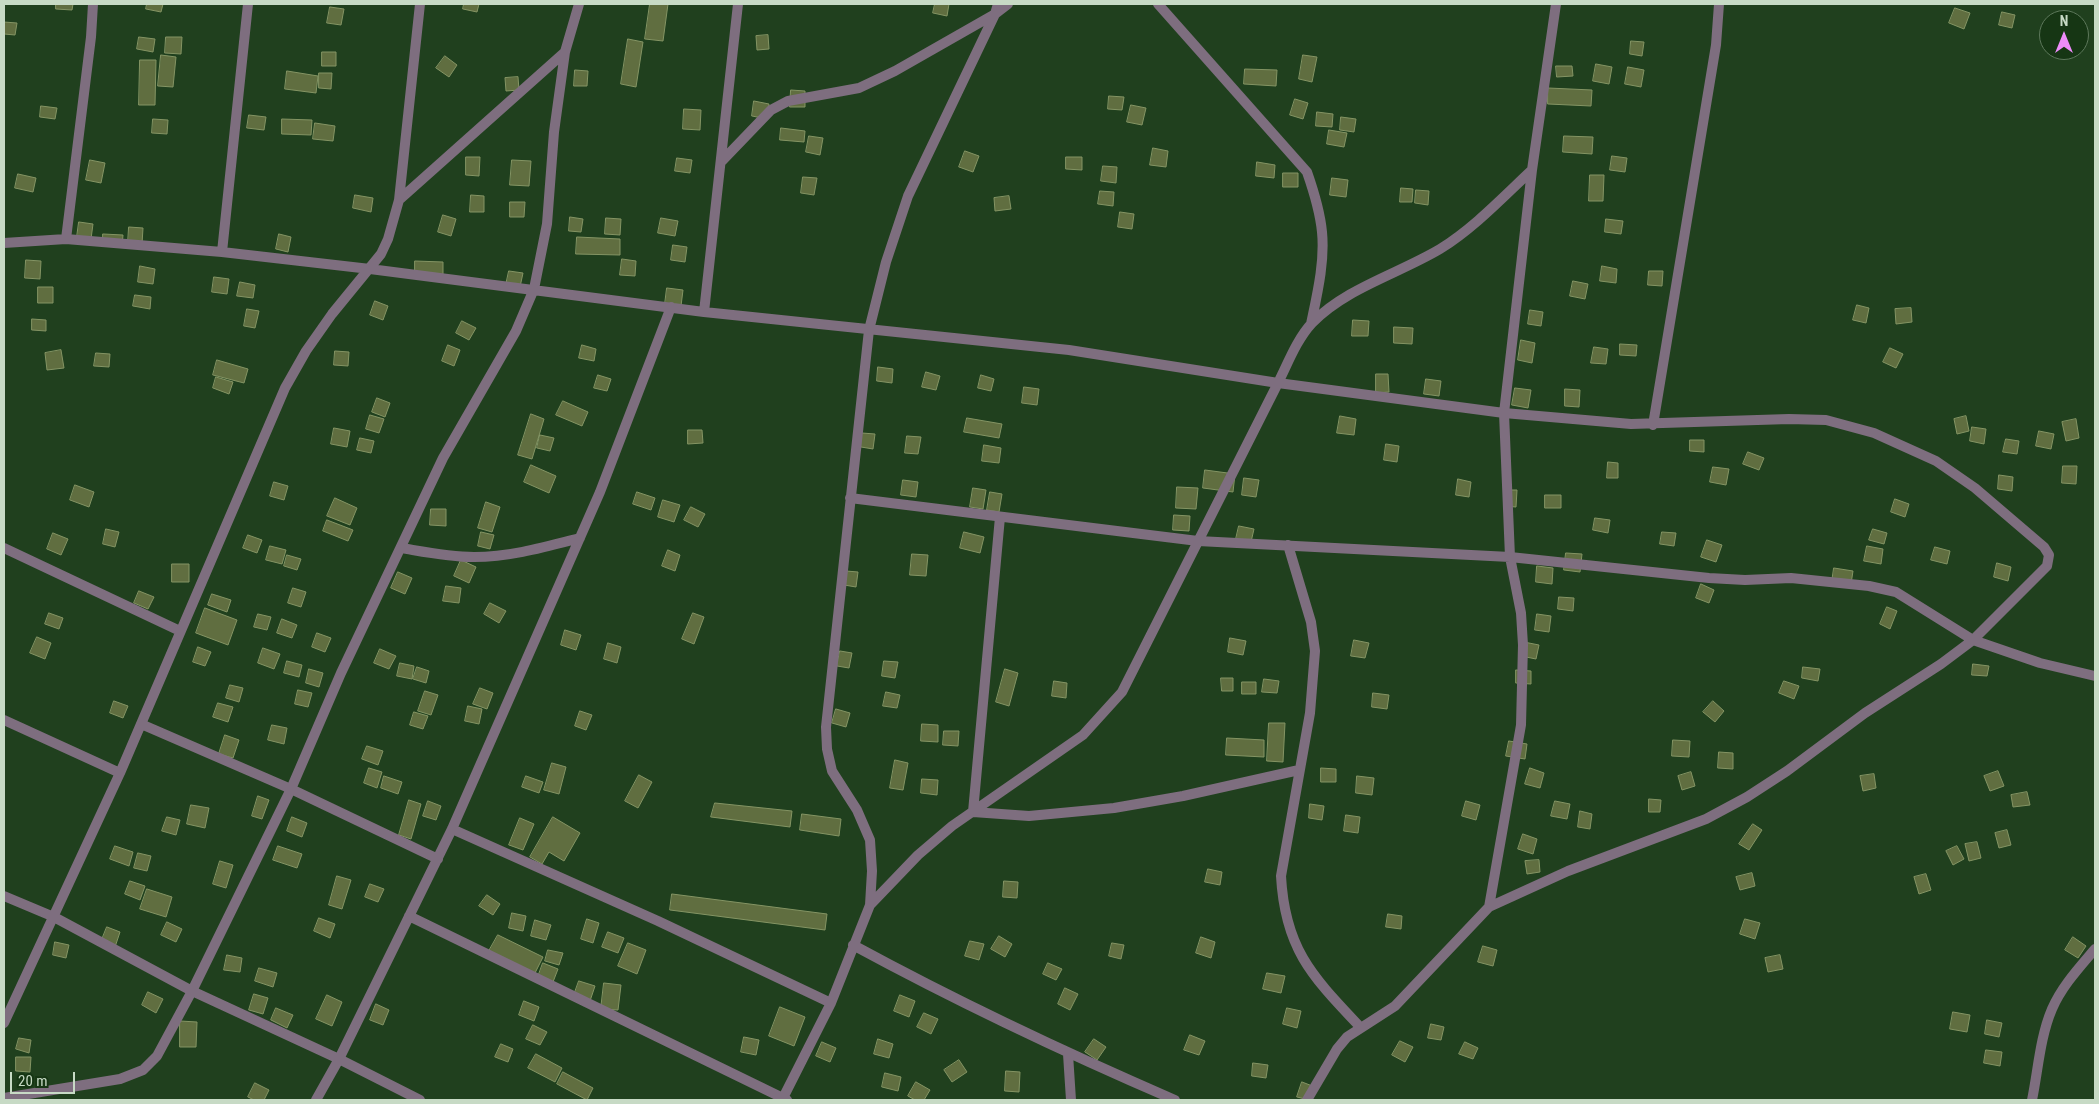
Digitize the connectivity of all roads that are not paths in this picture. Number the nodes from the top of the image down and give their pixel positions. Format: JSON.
{"nodes":[{"id":1,"x":93,"y":4,"type":"edge"},
{"id":2,"x":248,"y":4,"type":"edge"},
{"id":3,"x":420,"y":4,"type":"edge"},
{"id":4,"x":579,"y":4,"type":"edge"},
{"id":5,"x":738,"y":4,"type":"edge"},
{"id":6,"x":998,"y":4,"type":"edge"},
{"id":7,"x":1008,"y":4,"type":"edge"},
{"id":8,"x":1158,"y":4,"type":"edge"},
{"id":9,"x":1556,"y":4,"type":"edge"},
{"id":10,"x":1719,"y":4,"type":"edge"},
{"id":11,"x":995,"y":14,"type":"junction"},
{"id":12,"x":565,"y":52,"type":"junction"},
{"id":13,"x":721,"y":162,"type":"junction"},
{"id":14,"x":1532,"y":170,"type":"junction"},
{"id":15,"x":399,"y":200,"type":"junction"},
{"id":16,"x":66,"y":239,"type":"junction"},
{"id":17,"x":4,"y":243,"type":"edge"},
{"id":18,"x":222,"y":252,"type":"junction"},
{"id":19,"x":370,"y":269,"type":"junction"},
{"id":20,"x":534,"y":288,"type":"junction"},
{"id":21,"x":671,"y":308,"type":"junction"},
{"id":22,"x":704,"y":312,"type":"junction"},
{"id":23,"x":1311,"y":324,"type":"junction"},
{"id":24,"x":869,"y":330,"type":"junction"},
{"id":25,"x":1278,"y":382,"type":"junction"},
{"id":26,"x":1504,"y":413,"type":"junction"},
{"id":27,"x":1653,"y":425,"type":"junction"},
{"id":28,"x":850,"y":498,"type":"junction"},
{"id":29,"x":1000,"y":516,"type":"junction"},
{"id":30,"x":580,"y":538,"type":"junction"},
{"id":31,"x":1198,"y":541,"type":"junction"},
{"id":32,"x":1288,"y":546,"type":"junction"},
{"id":33,"x":4,"y":548,"type":"edge"},
{"id":34,"x":401,"y":548,"type":"junction"},
{"id":35,"x":1510,"y":557,"type":"junction"},
{"id":36,"x":180,"y":630,"type":"junction"},
{"id":37,"x":1973,"y":640,"type":"junction"},
{"id":38,"x":2095,"y":676,"type":"edge"},
{"id":39,"x":4,"y":720,"type":"edge"},
{"id":40,"x":141,"y":724,"type":"junction"},
{"id":41,"x":1300,"y":770,"type":"junction"},
{"id":42,"x":120,"y":773,"type":"junction"},
{"id":43,"x":291,"y":789,"type":"junction"},
{"id":44,"x":973,"y":812,"type":"junction"},
{"id":45,"x":452,"y":829,"type":"junction"},
{"id":46,"x":438,"y":858,"type":"junction"},
{"id":47,"x":4,"y":896,"type":"edge"},
{"id":48,"x":870,"y":905,"type":"junction"},
{"id":49,"x":1489,"y":907,"type":"junction"},
{"id":50,"x":410,"y":916,"type":"junction"},
{"id":51,"x":54,"y":917,"type":"junction"},
{"id":52,"x":853,"y":945,"type":"junction"},
{"id":53,"x":2095,"y":949,"type":"edge"},
{"id":54,"x":192,"y":991,"type":"junction"},
{"id":55,"x":831,"y":1003,"type":"junction"},
{"id":56,"x":4,"y":1023,"type":"edge"},
{"id":57,"x":1361,"y":1028,"type":"junction"},
{"id":58,"x":1068,"y":1054,"type":"junction"},
{"id":59,"x":339,"y":1059,"type":"junction"},
{"id":60,"x":4,"y":1098,"type":"edge"},
{"id":61,"x":316,"y":1100,"type":"edge"},
{"id":62,"x":420,"y":1100,"type":"edge"},
{"id":63,"x":784,"y":1100,"type":"edge"},
{"id":64,"x":1071,"y":1100,"type":"edge"},
{"id":65,"x":1175,"y":1100,"type":"edge"},
{"id":66,"x":1307,"y":1100,"type":"edge"},
{"id":67,"x":2032,"y":1100,"type":"edge"}],
"edges":[{"from":1,"to":16,"type":"street"},
{"from":2,"to":18,"type":"street"},
{"from":3,"to":15,"type":"street"},
{"from":4,"to":12,"type":"street"},
{"from":5,"to":13,"type":"street"},
{"from":6,"to":11,"type":"street"},
{"from":7,"to":11,"type":"street"},
{"from":8,"to":23,"type":"street"},
{"from":9,"to":14,"type":"street"},
{"from":10,"to":27,"type":"street"},
{"from":11,"to":13,"type":"street"},
{"from":11,"to":24,"type":"street"},
{"from":12,"to":15,"type":"street"},
{"from":12,"to":20,"type":"street"},
{"from":13,"to":22,"type":"street"},
{"from":14,"to":23,"type":"street"},
{"from":14,"to":26,"type":"street"},
{"from":15,"to":19,"type":"street"},
{"from":16,"to":17,"type":"street"},
{"from":16,"to":18,"type":"street"},
{"from":18,"to":19,"type":"street"},
{"from":19,"to":20,"type":"street"},
{"from":19,"to":36,"type":"street"},
{"from":20,"to":21,"type":"street"},
{"from":20,"to":34,"type":"street"},
{"from":21,"to":22,"type":"street"},
{"from":21,"to":30,"type":"street"},
{"from":22,"to":24,"type":"street"},
{"from":23,"to":25,"type":"street"},
{"from":24,"to":25,"type":"street"},
{"from":24,"to":28,"type":"street"},
{"from":25,"to":26,"type":"street"},
{"from":25,"to":31,"type":"street"},
{"from":26,"to":27,"type":"street"},
{"from":26,"to":35,"type":"street"},
{"from":27,"to":37,"type":"street"},
{"from":28,"to":29,"type":"street"},
{"from":28,"to":48,"type":"street"},
{"from":29,"to":31,"type":"street"},
{"from":29,"to":44,"type":"street"},
{"from":30,"to":34,"type":"street"},
{"from":30,"to":45,"type":"street"},
{"from":31,"to":32,"type":"street"},
{"from":31,"to":44,"type":"street"},
{"from":32,"to":35,"type":"street"},
{"from":32,"to":41,"type":"street"},
{"from":33,"to":36,"type":"street"},
{"from":34,"to":43,"type":"street"},
{"from":35,"to":37,"type":"street"},
{"from":35,"to":49,"type":"street"},
{"from":36,"to":40,"type":"street"},
{"from":37,"to":38,"type":"street"},
{"from":37,"to":49,"type":"street"},
{"from":39,"to":42,"type":"street"},
{"from":40,"to":42,"type":"street"},
{"from":40,"to":43,"type":"street"},
{"from":41,"to":44,"type":"street"},
{"from":41,"to":57,"type":"street"},
{"from":42,"to":51,"type":"street"},
{"from":43,"to":46,"type":"street"},
{"from":43,"to":54,"type":"street"},
{"from":44,"to":48,"type":"street"},
{"from":45,"to":46,"type":"street"},
{"from":45,"to":55,"type":"street"},
{"from":46,"to":50,"type":"street"},
{"from":47,"to":51,"type":"street"},
{"from":48,"to":52,"type":"street"},
{"from":49,"to":57,"type":"street"},
{"from":50,"to":59,"type":"street"},
{"from":50,"to":63,"type":"street"},
{"from":51,"to":54,"type":"street"},
{"from":51,"to":56,"type":"street"},
{"from":52,"to":55,"type":"street"},
{"from":52,"to":58,"type":"street"},
{"from":53,"to":67,"type":"street"},
{"from":54,"to":59,"type":"street"},
{"from":54,"to":60,"type":"street"},
{"from":55,"to":63,"type":"street"},
{"from":57,"to":66,"type":"street"},
{"from":58,"to":64,"type":"street"},
{"from":58,"to":65,"type":"street"},
{"from":59,"to":61,"type":"street"},
{"from":59,"to":62,"type":"street"}]}
